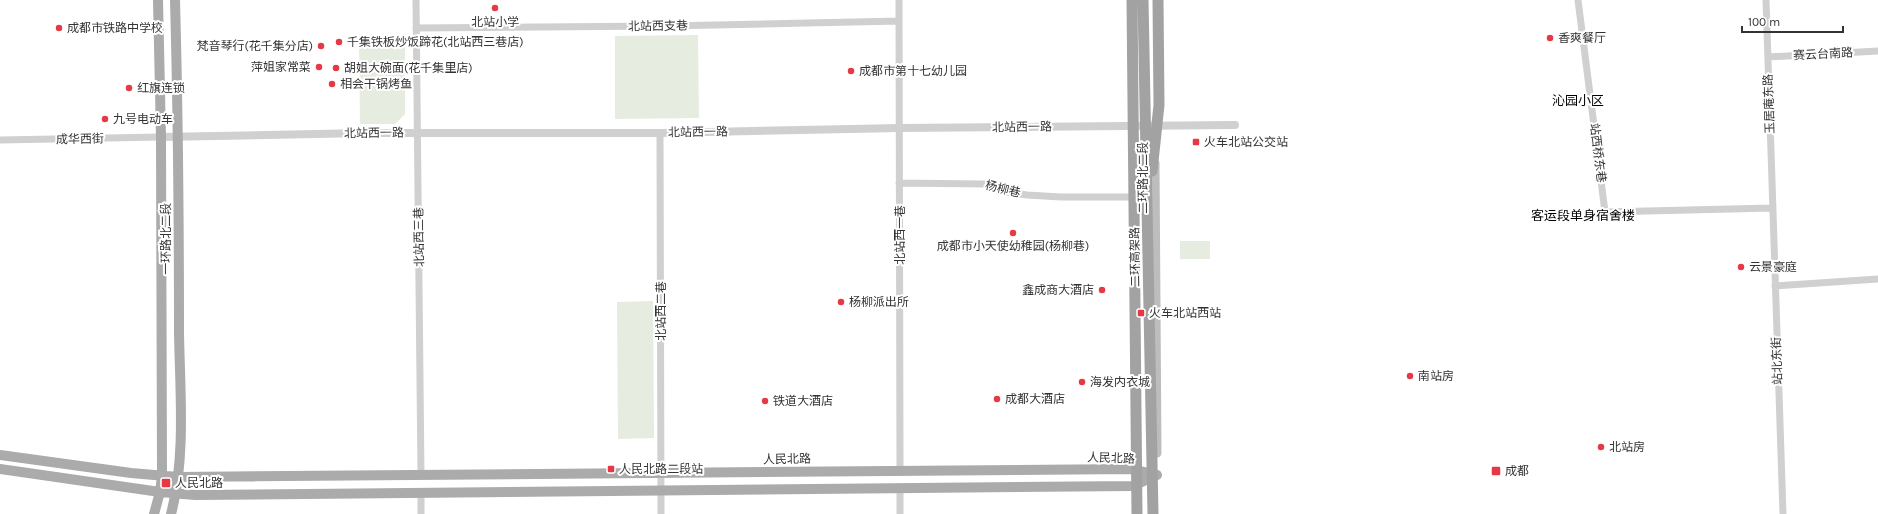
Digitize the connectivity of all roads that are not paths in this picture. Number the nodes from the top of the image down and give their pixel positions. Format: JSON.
{"nodes":[{"id":1,"x":158,"y":0,"type":"edge"},
{"id":2,"x":175,"y":0,"type":"edge"},
{"id":3,"x":416,"y":0,"type":"edge"},
{"id":4,"x":899,"y":0,"type":"edge"},
{"id":5,"x":1128,"y":0,"type":"edge"},
{"id":6,"x":1132,"y":0,"type":"edge"},
{"id":7,"x":1143,"y":0,"type":"edge"},
{"id":8,"x":1153,"y":0,"type":"edge"},
{"id":9,"x":1158,"y":0,"type":"edge"},
{"id":10,"x":1578,"y":0,"type":"edge"},
{"id":11,"x":1766,"y":0,"type":"edge"},
{"id":12,"x":899,"y":22,"type":"junction"},
{"id":13,"x":416,"y":28,"type":"junction"},
{"id":14,"x":1878,"y":51,"type":"edge"},
{"id":15,"x":1768,"y":57,"type":"junction"},
{"id":16,"x":1155,"y":125,"type":"junction"},
{"id":17,"x":1235,"y":125,"type":"dead end"},
{"id":18,"x":1129,"y":126,"type":"junction"},
{"id":19,"x":899,"y":128,"type":"junction"},
{"id":20,"x":418,"y":133,"type":"junction"},
{"id":21,"x":660,"y":133,"type":"junction"},
{"id":22,"x":161,"y":137,"type":"junction"},
{"id":23,"x":179,"y":137,"type":"junction"},
{"id":24,"x":0,"y":140,"type":"edge"},
{"id":25,"x":899,"y":183,"type":"junction"},
{"id":26,"x":1130,"y":197,"type":"junction"},
{"id":27,"x":1772,"y":208,"type":"junction"},
{"id":28,"x":1147,"y":215,"type":"junction"},
{"id":29,"x":1878,"y":279,"type":"edge"},
{"id":30,"x":1775,"y":286,"type":"junction"},
{"id":31,"x":0,"y":455,"type":"edge"},
{"id":32,"x":0,"y":469,"type":"edge"},
{"id":33,"x":1132,"y":469,"type":"junction"},
{"id":34,"x":900,"y":470,"type":"junction"},
{"id":35,"x":661,"y":474,"type":"junction"},
{"id":36,"x":421,"y":475,"type":"junction"},
{"id":37,"x":1157,"y":475,"type":"junction"},
{"id":38,"x":162,"y":476,"type":"junction"},
{"id":39,"x":178,"y":477,"type":"junction"},
{"id":40,"x":1133,"y":486,"type":"junction"},
{"id":41,"x":900,"y":488,"type":"junction"},
{"id":42,"x":661,"y":490,"type":"junction"},
{"id":43,"x":160,"y":492,"type":"junction"},
{"id":44,"x":421,"y":492,"type":"junction"},
{"id":45,"x":176,"y":494,"type":"junction"},
{"id":46,"x":154,"y":514,"type":"edge"},
{"id":47,"x":171,"y":514,"type":"edge"},
{"id":48,"x":421,"y":514,"type":"edge"},
{"id":49,"x":661,"y":514,"type":"edge"},
{"id":50,"x":900,"y":514,"type":"edge"},
{"id":51,"x":1133,"y":514,"type":"edge"},
{"id":52,"x":1137,"y":514,"type":"edge"},
{"id":53,"x":1153,"y":514,"type":"edge"},
{"id":54,"x":1158,"y":514,"type":"edge"},
{"id":55,"x":1783,"y":514,"type":"edge"}],
"edges":[{"from":1,"to":22,"type":"main road","name":"一环路北二段"},
{"from":2,"to":23,"type":"main road","name":"一环路北二段"},
{"from":3,"to":13,"type":"street","name":"北站西三巷"},
{"from":4,"to":12,"type":"street","name":"北站西一巷"},
{"from":5,"to":18,"type":"main road","name":"二环路北二段"},
{"from":6,"to":52,"type":"highway","name":"二环高架路"},
{"from":7,"to":28,"type":"highway","name":"二环高架路"},
{"from":8,"to":16,"type":"main road","name":"二环路北二段"},
{"from":9,"to":28,"type":"highway"},
{"from":10,"to":27,"type":"street","name":"站西桥东巷"},
{"from":11,"to":15,"type":"street","name":"玉居庵东路"},
{"from":12,"to":13,"type":"street","name":"北站西支巷"},
{"from":12,"to":19,"type":"street","name":"北站西一巷"},
{"from":13,"to":20,"type":"street","name":"北站西三巷"},
{"from":14,"to":15,"type":"street","name":"赛云台南路"},
{"from":15,"to":27,"type":"street","name":"玉居庵东路"},
{"from":16,"to":17,"type":"street","name":"北站西一路"},
{"from":16,"to":18,"type":"street","name":"北站西一路"},
{"from":16,"to":37,"type":"main road","name":"二环路北二段"},
{"from":18,"to":19,"type":"street","name":"北站西一路"},
{"from":18,"to":26,"type":"main road","name":"二环路北二段"},
{"from":19,"to":21,"type":"street","name":"北站西一路"},
{"from":19,"to":25,"type":"street","name":"北站西一巷"},
{"from":20,"to":21,"type":"street","name":"北站西一路"},
{"from":20,"to":23,"type":"street","name":"北站西一路"},
{"from":20,"to":36,"type":"street","name":"北站西三巷"},
{"from":21,"to":35,"type":"street","name":"北站西二巷"},
{"from":22,"to":23,"type":"street","name":"北站西一路"},
{"from":22,"to":24,"type":"street","name":"成华西街"},
{"from":22,"to":38,"type":"main road","name":"一环路北二段"},
{"from":23,"to":39,"type":"main road","name":"一环路北二段"},
{"from":25,"to":26,"type":"street","name":"杨柳巷"},
{"from":25,"to":34,"type":"street","name":"北站西一巷"},
{"from":26,"to":33,"type":"main road","name":"二环路北二段"},
{"from":27,"to":30,"type":"street","name":"站北东街"},
{"from":28,"to":53,"type":"highway","name":"二环高架路"},
{"from":29,"to":30,"type":"street"},
{"from":30,"to":55,"type":"street","name":"站北东街"},
{"from":31,"to":38,"type":"main road","name":"人民北路"},
{"from":32,"to":43,"type":"main road","name":"人民北路"},
{"from":33,"to":34,"type":"main road","name":"人民北路"},
{"from":33,"to":37,"type":"main road","name":"人民北路"},
{"from":33,"to":40,"type":"main road","name":"二环路北二段"},
{"from":34,"to":35,"type":"main road","name":"人民北路"},
{"from":35,"to":36,"type":"main road","name":"人民北路"},
{"from":35,"to":42,"type":"street","name":"北站西二巷"},
{"from":36,"to":39,"type":"main road","name":"人民北路"},
{"from":37,"to":40,"type":"main road","name":"人民北路"},
{"from":37,"to":54,"type":"main road","name":"二环路北二段"},
{"from":38,"to":39,"type":"main road","name":"人民北路"},
{"from":38,"to":43,"type":"main road","name":"一环路北二段"},
{"from":39,"to":45,"type":"main road","name":"一环路北二段"},
{"from":40,"to":41,"type":"main road","name":"人民北路"},
{"from":40,"to":51,"type":"main road","name":"二环路北二段"},
{"from":41,"to":42,"type":"main road","name":"人民北路"},
{"from":41,"to":50,"type":"street"},
{"from":42,"to":44,"type":"main road","name":"人民北路"},
{"from":42,"to":49,"type":"street","name":"北站西二巷"},
{"from":43,"to":45,"type":"main road","name":"人民北路"},
{"from":43,"to":46,"type":"main road","name":"一环路北二段"},
{"from":44,"to":45,"type":"main road","name":"人民北路"},
{"from":44,"to":48,"type":"street"},
{"from":45,"to":47,"type":"main road","name":"一环路北二段"}]}
